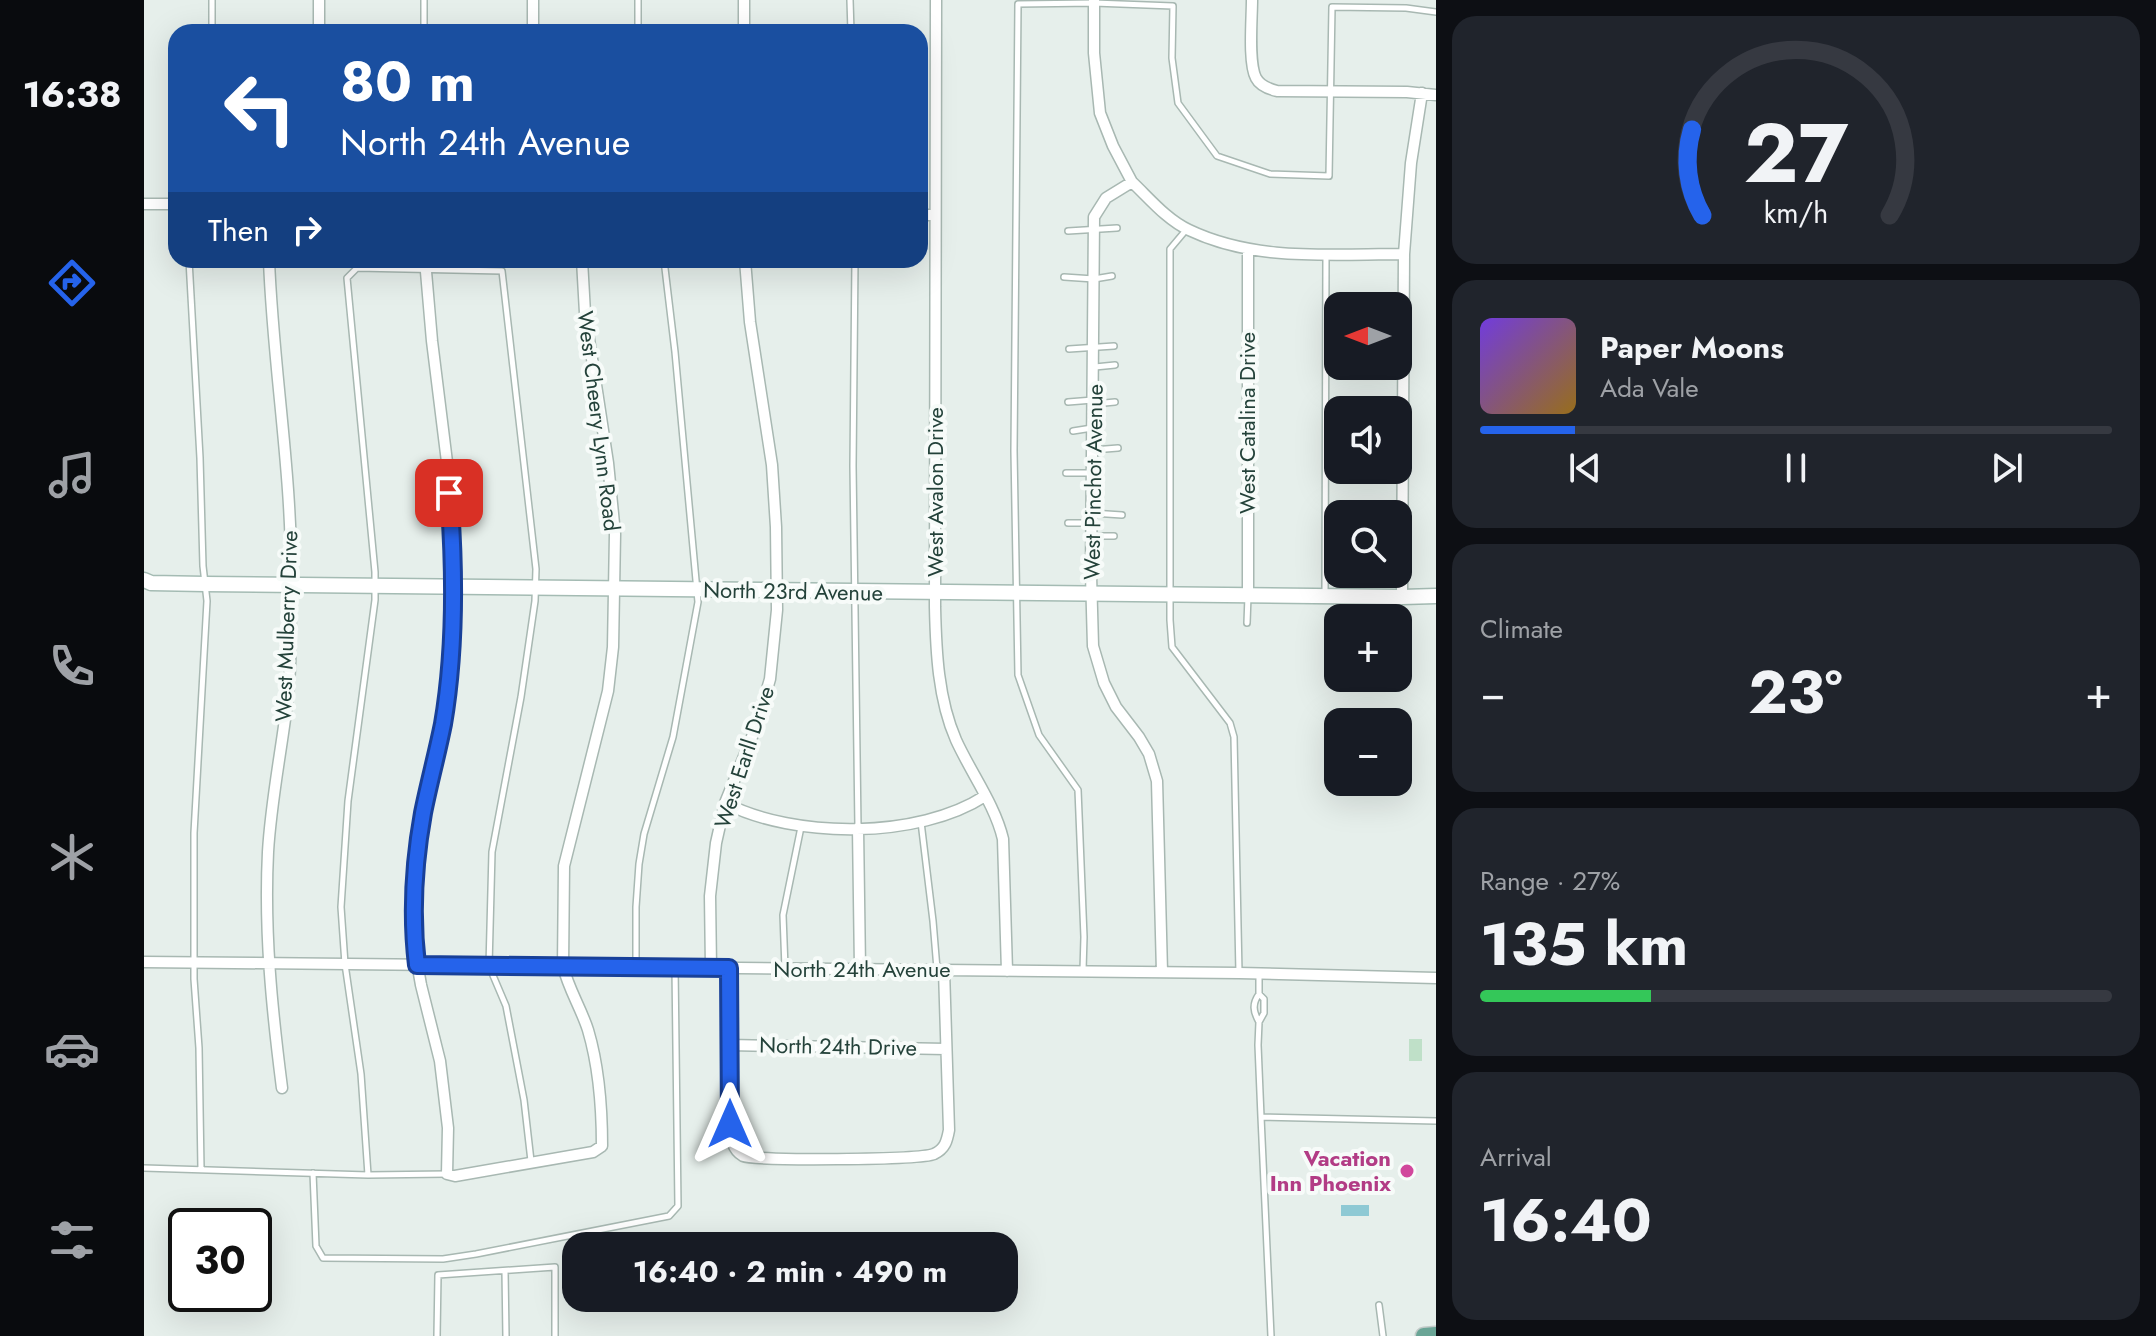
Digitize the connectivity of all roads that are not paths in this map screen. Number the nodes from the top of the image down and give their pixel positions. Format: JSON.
{"nodes":[{"id":1,"x":212,"y":0,"type":"edge"},
{"id":2,"x":319,"y":0,"type":"edge"},
{"id":3,"x":424,"y":0,"type":"edge"},
{"id":4,"x":533,"y":0,"type":"edge"},
{"id":5,"x":638,"y":0,"type":"edge"},
{"id":6,"x":744,"y":0,"type":"edge"},
{"id":7,"x":850,"y":0,"type":"edge"},
{"id":8,"x":936,"y":0,"type":"edge"},
{"id":9,"x":1252,"y":0,"type":"edge"},
{"id":10,"x":1094,"y":1,"type":"edge"},
{"id":11,"x":1436,"y":12,"type":"edge"},
{"id":12,"x":212,"y":24,"type":"edge"},
{"id":13,"x":319,"y":24,"type":"edge"},
{"id":14,"x":424,"y":24,"type":"edge"},
{"id":15,"x":533,"y":24,"type":"edge"},
{"id":16,"x":638,"y":24,"type":"edge"},
{"id":17,"x":744,"y":24,"type":"edge"},
{"id":18,"x":851,"y":24,"type":"edge"},
{"id":19,"x":1332,"y":92,"type":"junction"},
{"id":20,"x":1422,"y":93,"type":"junction"},
{"id":21,"x":1436,"y":95,"type":"edge"},
{"id":22,"x":1132,"y":182,"type":"junction"},
{"id":23,"x":144,"y":204,"type":"edge"},
{"id":24,"x":168,"y":204,"type":"edge"},
{"id":25,"x":928,"y":215,"type":"edge"},
{"id":26,"x":935,"y":215,"type":"junction"},
{"id":27,"x":1117,"y":228,"type":"dead end"},
{"id":28,"x":1094,"y":229,"type":"junction"},
{"id":29,"x":1187,"y":229,"type":"junction"},
{"id":30,"x":1068,"y":231,"type":"dead end"},
{"id":31,"x":1248,"y":250,"type":"junction"},
{"id":32,"x":1326,"y":254,"type":"junction"},
{"id":33,"x":1404,"y":254,"type":"junction"},
{"id":34,"x":189,"y":268,"type":"edge"},
{"id":35,"x":269,"y":268,"type":"edge"},
{"id":36,"x":357,"y":268,"type":"edge"},
{"id":37,"x":425,"y":268,"type":"edge"},
{"id":38,"x":469,"y":268,"type":"edge"},
{"id":39,"x":582,"y":268,"type":"edge"},
{"id":40,"x":665,"y":268,"type":"edge"},
{"id":41,"x":746,"y":268,"type":"edge"},
{"id":42,"x":855,"y":268,"type":"edge"},
{"id":43,"x":1112,"y":276,"type":"dead end"},
{"id":44,"x":1064,"y":277,"type":"dead end"},
{"id":45,"x":1094,"y":279,"type":"junction"},
{"id":46,"x":1094,"y":346,"type":"junction"},
{"id":47,"x":1114,"y":346,"type":"dead end"},
{"id":48,"x":1069,"y":349,"type":"dead end"},
{"id":49,"x":1115,"y":365,"type":"dead end"},
{"id":50,"x":1094,"y":367,"type":"junction"},
{"id":51,"x":1068,"y":402,"type":"dead end"},
{"id":52,"x":1094,"y":402,"type":"junction"},
{"id":53,"x":1115,"y":402,"type":"dead end"},
{"id":54,"x":1093,"y":428,"type":"junction"},
{"id":55,"x":1073,"y":431,"type":"dead end"},
{"id":56,"x":1118,"y":448,"type":"dead end"},
{"id":57,"x":1093,"y":450,"type":"junction"},
{"id":58,"x":1066,"y":473,"type":"dead end"},
{"id":59,"x":1093,"y":473,"type":"junction"},
{"id":60,"x":1122,"y":515,"type":"dead end"},
{"id":61,"x":1092,"y":518,"type":"junction"},
{"id":62,"x":1068,"y":523,"type":"dead end"},
{"id":63,"x":1092,"y":536,"type":"junction"},
{"id":64,"x":1114,"y":536,"type":"dead end"},
{"id":65,"x":146,"y":583,"type":"edge"},
{"id":66,"x":205,"y":584,"type":"junction"},
{"id":67,"x":291,"y":585,"type":"junction"},
{"id":68,"x":375,"y":586,"type":"junction"},
{"id":69,"x":454,"y":587,"type":"junction"},
{"id":70,"x":536,"y":588,"type":"junction"},
{"id":71,"x":613,"y":589,"type":"junction"},
{"id":72,"x":698,"y":590,"type":"junction"},
{"id":73,"x":776,"y":591,"type":"junction"},
{"id":74,"x":855,"y":593,"type":"junction"},
{"id":75,"x":935,"y":593,"type":"junction"},
{"id":76,"x":1016,"y":594,"type":"junction"},
{"id":77,"x":1092,"y":595,"type":"junction"},
{"id":78,"x":1170,"y":595,"type":"junction"},
{"id":79,"x":1248,"y":596,"type":"junction"},
{"id":80,"x":1436,"y":596,"type":"edge"},
{"id":81,"x":1325,"y":597,"type":"junction"},
{"id":82,"x":1402,"y":597,"type":"junction"},
{"id":83,"x":1247,"y":623,"type":"dead end"},
{"id":84,"x":985,"y":796,"type":"junction"},
{"id":85,"x":725,"y":803,"type":"junction"},
{"id":86,"x":921,"y":822,"type":"junction"},
{"id":87,"x":801,"y":827,"type":"junction"},
{"id":88,"x":858,"y":828,"type":"junction"},
{"id":89,"x":144,"y":962,"type":"edge"},
{"id":90,"x":194,"y":963,"type":"junction"},
{"id":91,"x":269,"y":964,"type":"junction"},
{"id":92,"x":345,"y":964,"type":"junction"},
{"id":93,"x":417,"y":965,"type":"junction"},
{"id":94,"x":489,"y":966,"type":"junction"},
{"id":95,"x":563,"y":966,"type":"junction"},
{"id":96,"x":636,"y":967,"type":"junction"},
{"id":97,"x":675,"y":967,"type":"junction"},
{"id":98,"x":711,"y":968,"type":"junction"},
{"id":99,"x":729,"y":968,"type":"junction"},
{"id":100,"x":785,"y":969,"type":"junction"},
{"id":101,"x":860,"y":969,"type":"junction"},
{"id":102,"x":940,"y":970,"type":"junction"},
{"id":103,"x":1007,"y":971,"type":"junction"},
{"id":104,"x":1083,"y":971,"type":"junction"},
{"id":105,"x":1162,"y":972,"type":"junction"},
{"id":106,"x":1239,"y":973,"type":"junction"},
{"id":107,"x":1259,"y":973,"type":"junction"},
{"id":108,"x":1436,"y":978,"type":"edge"},
{"id":109,"x":730,"y":1045,"type":"junction"},
{"id":110,"x":946,"y":1049,"type":"junction"},
{"id":111,"x":282,"y":1088,"type":"dead end"},
{"id":112,"x":1261,"y":1117,"type":"junction"},
{"id":113,"x":1436,"y":1121,"type":"edge"},
{"id":114,"x":531,"y":1162,"type":"junction"},
{"id":115,"x":144,"y":1168,"type":"edge"},
{"id":116,"x":201,"y":1169,"type":"junction"},
{"id":117,"x":313,"y":1173,"type":"junction"},
{"id":118,"x":447,"y":1174,"type":"junction"},
{"id":119,"x":368,"y":1175,"type":"junction"},
{"id":120,"x":505,"y":1271,"type":"junction"},
{"id":121,"x":1379,"y":1305,"type":"dead end"},
{"id":122,"x":1436,"y":1335,"type":"edge"},
{"id":123,"x":437,"y":1336,"type":"edge"},
{"id":124,"x":506,"y":1336,"type":"edge"},
{"id":125,"x":555,"y":1336,"type":"edge"},
{"id":126,"x":1271,"y":1336,"type":"edge"},
{"id":127,"x":1383,"y":1336,"type":"edge"},
{"id":128,"x":1424,"y":1336,"type":"edge"}],
"edges":[{"from":1,"to":12,"type":"lane"},
{"from":2,"to":13,"type":"street"},
{"from":3,"to":14,"type":"lane"},
{"from":4,"to":15,"type":"street"},
{"from":5,"to":16,"type":"lane"},
{"from":6,"to":17,"type":"street"},
{"from":7,"to":18,"type":"lane"},
{"from":8,"to":26,"type":"street","name":"West Avalon Drive"},
{"from":9,"to":19,"type":"street"},
{"from":10,"to":19,"type":"lane"},
{"from":10,"to":22,"type":"street"},
{"from":10,"to":76,"type":"lane"},
{"from":11,"to":19,"type":"lane"},
{"from":19,"to":20,"type":"street"},
{"from":20,"to":21,"type":"street"},
{"from":20,"to":33,"type":"street"},
{"from":22,"to":28,"type":"street","name":"West Pinchot Avenue"},
{"from":22,"to":29,"type":"street"},
{"from":23,"to":24,"type":"street"},
{"from":25,"to":26,"type":"street"},
{"from":26,"to":75,"type":"street","name":"West Avalon Drive"},
{"from":27,"to":28,"type":"lane"},
{"from":28,"to":30,"type":"lane"},
{"from":28,"to":45,"type":"street","name":"West Pinchot Avenue"},
{"from":29,"to":31,"type":"street"},
{"from":29,"to":78,"type":"lane"},
{"from":31,"to":32,"type":"street"},
{"from":31,"to":79,"type":"street","name":"West Catalina Drive"},
{"from":32,"to":33,"type":"street"},
{"from":32,"to":81,"type":"lane"},
{"from":33,"to":82,"type":"street"},
{"from":34,"to":66,"type":"lane"},
{"from":35,"to":67,"type":"street","name":"West Mulberry Drive"},
{"from":36,"to":68,"type":"lane"},
{"from":37,"to":69,"type":"street"},
{"from":38,"to":70,"type":"lane"},
{"from":39,"to":71,"type":"street","name":"West Cheery Lynn Road"},
{"from":40,"to":72,"type":"lane"},
{"from":41,"to":73,"type":"street","name":"West Earll Drive"},
{"from":42,"to":74,"type":"lane"},
{"from":43,"to":45,"type":"lane"},
{"from":44,"to":45,"type":"lane"},
{"from":45,"to":46,"type":"street","name":"West Pinchot Avenue"},
{"from":46,"to":47,"type":"lane"},
{"from":46,"to":48,"type":"lane"},
{"from":46,"to":50,"type":"street","name":"West Pinchot Avenue"},
{"from":49,"to":50,"type":"lane"},
{"from":50,"to":52,"type":"street","name":"West Pinchot Avenue"},
{"from":51,"to":52,"type":"lane"},
{"from":52,"to":53,"type":"lane"},
{"from":52,"to":54,"type":"street","name":"West Pinchot Avenue"},
{"from":54,"to":55,"type":"lane"},
{"from":54,"to":57,"type":"street","name":"West Pinchot Avenue"},
{"from":56,"to":57,"type":"lane"},
{"from":57,"to":59,"type":"street","name":"West Pinchot Avenue"},
{"from":58,"to":59,"type":"lane"},
{"from":59,"to":61,"type":"street","name":"West Pinchot Avenue"},
{"from":60,"to":61,"type":"lane"},
{"from":61,"to":62,"type":"lane"},
{"from":61,"to":63,"type":"street","name":"West Pinchot Avenue"},
{"from":63,"to":64,"type":"lane"},
{"from":63,"to":77,"type":"street","name":"West Pinchot Avenue"},
{"from":65,"to":66,"type":"street","name":"North 23rd Avenue"},
{"from":66,"to":67,"type":"street","name":"North 23rd Avenue"},
{"from":66,"to":90,"type":"lane"},
{"from":67,"to":68,"type":"street","name":"North 23rd Avenue"},
{"from":67,"to":91,"type":"street","name":"West Mulberry Drive"},
{"from":68,"to":69,"type":"street","name":"North 23rd Avenue"},
{"from":68,"to":92,"type":"lane"},
{"from":69,"to":70,"type":"street","name":"North 23rd Avenue"},
{"from":69,"to":93,"type":"street"},
{"from":70,"to":71,"type":"street","name":"North 23rd Avenue"},
{"from":70,"to":94,"type":"lane"},
{"from":71,"to":72,"type":"street","name":"North 23rd Avenue"},
{"from":71,"to":95,"type":"street","name":"West Cheery Lynn Road"},
{"from":72,"to":73,"type":"street","name":"North 23rd Avenue"},
{"from":72,"to":96,"type":"lane"},
{"from":73,"to":74,"type":"street","name":"North 23rd Avenue"},
{"from":73,"to":85,"type":"street","name":"West Earll Drive"},
{"from":74,"to":75,"type":"street","name":"North 23rd Avenue"},
{"from":74,"to":88,"type":"lane"},
{"from":75,"to":76,"type":"street","name":"North 23rd Avenue"},
{"from":75,"to":84,"type":"street","name":"West Avalon Drive"},
{"from":76,"to":77,"type":"street","name":"North 23rd Avenue"},
{"from":76,"to":104,"type":"lane"},
{"from":77,"to":78,"type":"street","name":"North 23rd Avenue"},
{"from":77,"to":105,"type":"street","name":"West Pinchot Avenue"},
{"from":78,"to":79,"type":"street","name":"North 23rd Avenue"},
{"from":78,"to":106,"type":"lane"},
{"from":79,"to":81,"type":"street","name":"North 23rd Avenue"},
{"from":79,"to":83,"type":"lane"},
{"from":80,"to":82,"type":"street","name":"North 23rd Avenue"},
{"from":81,"to":82,"type":"street","name":"North 23rd Avenue"},
{"from":84,"to":86,"type":"street"},
{"from":84,"to":103,"type":"street","name":"West Avalon Drive"},
{"from":85,"to":87,"type":"street"},
{"from":85,"to":98,"type":"street","name":"West Earll Drive"},
{"from":86,"to":88,"type":"street"},
{"from":86,"to":102,"type":"lane"},
{"from":87,"to":88,"type":"street"},
{"from":87,"to":100,"type":"lane"},
{"from":88,"to":101,"type":"street"},
{"from":89,"to":90,"type":"street","name":"North 24th Avenue"},
{"from":90,"to":91,"type":"street","name":"North 24th Avenue"},
{"from":90,"to":116,"type":"lane"},
{"from":91,"to":92,"type":"street","name":"North 24th Avenue"},
{"from":91,"to":111,"type":"street","name":"West Mulberry Drive"},
{"from":92,"to":93,"type":"street","name":"North 24th Avenue"},
{"from":92,"to":119,"type":"lane"},
{"from":93,"to":94,"type":"street","name":"North 24th Avenue"},
{"from":93,"to":118,"type":"street"},
{"from":94,"to":95,"type":"street","name":"North 24th Avenue"},
{"from":94,"to":114,"type":"lane"},
{"from":95,"to":96,"type":"street","name":"North 24th Avenue"},
{"from":95,"to":114,"type":"street","name":"West Cheery Lynn Road"},
{"from":96,"to":97,"type":"street","name":"North 24th Avenue"},
{"from":97,"to":98,"type":"street","name":"North 24th Avenue"},
{"from":97,"to":117,"type":"lane"},
{"from":98,"to":99,"type":"street","name":"North 24th Avenue"},
{"from":99,"to":100,"type":"street","name":"North 24th Avenue"},
{"from":99,"to":109,"type":"street"},
{"from":100,"to":101,"type":"street","name":"North 24th Avenue"},
{"from":101,"to":102,"type":"street","name":"North 24th Avenue"},
{"from":102,"to":103,"type":"street","name":"North 24th Avenue"},
{"from":102,"to":110,"type":"street"},
{"from":103,"to":104,"type":"street","name":"North 24th Avenue"},
{"from":104,"to":105,"type":"street","name":"North 24th Avenue"},
{"from":105,"to":106,"type":"street","name":"North 24th Avenue"},
{"from":106,"to":107,"type":"street","name":"North 24th Avenue"},
{"from":107,"to":108,"type":"street","name":"North 24th Avenue"},
{"from":107,"to":112,"type":"lane"},
{"from":109,"to":110,"type":"street","name":"North 24th Drive"},
{"from":109,"to":110,"type":"street"},
{"from":112,"to":113,"type":"lane"},
{"from":112,"to":126,"type":"lane"},
{"from":114,"to":118,"type":"street"},
{"from":115,"to":116,"type":"lane"},
{"from":116,"to":117,"type":"lane"},
{"from":117,"to":119,"type":"lane"},
{"from":118,"to":119,"type":"lane"},
{"from":120,"to":123,"type":"lane"},
{"from":120,"to":124,"type":"lane"},
{"from":120,"to":125,"type":"lane"},
{"from":121,"to":127,"type":"lane"},
{"from":122,"to":128,"type":"main road"}]}
